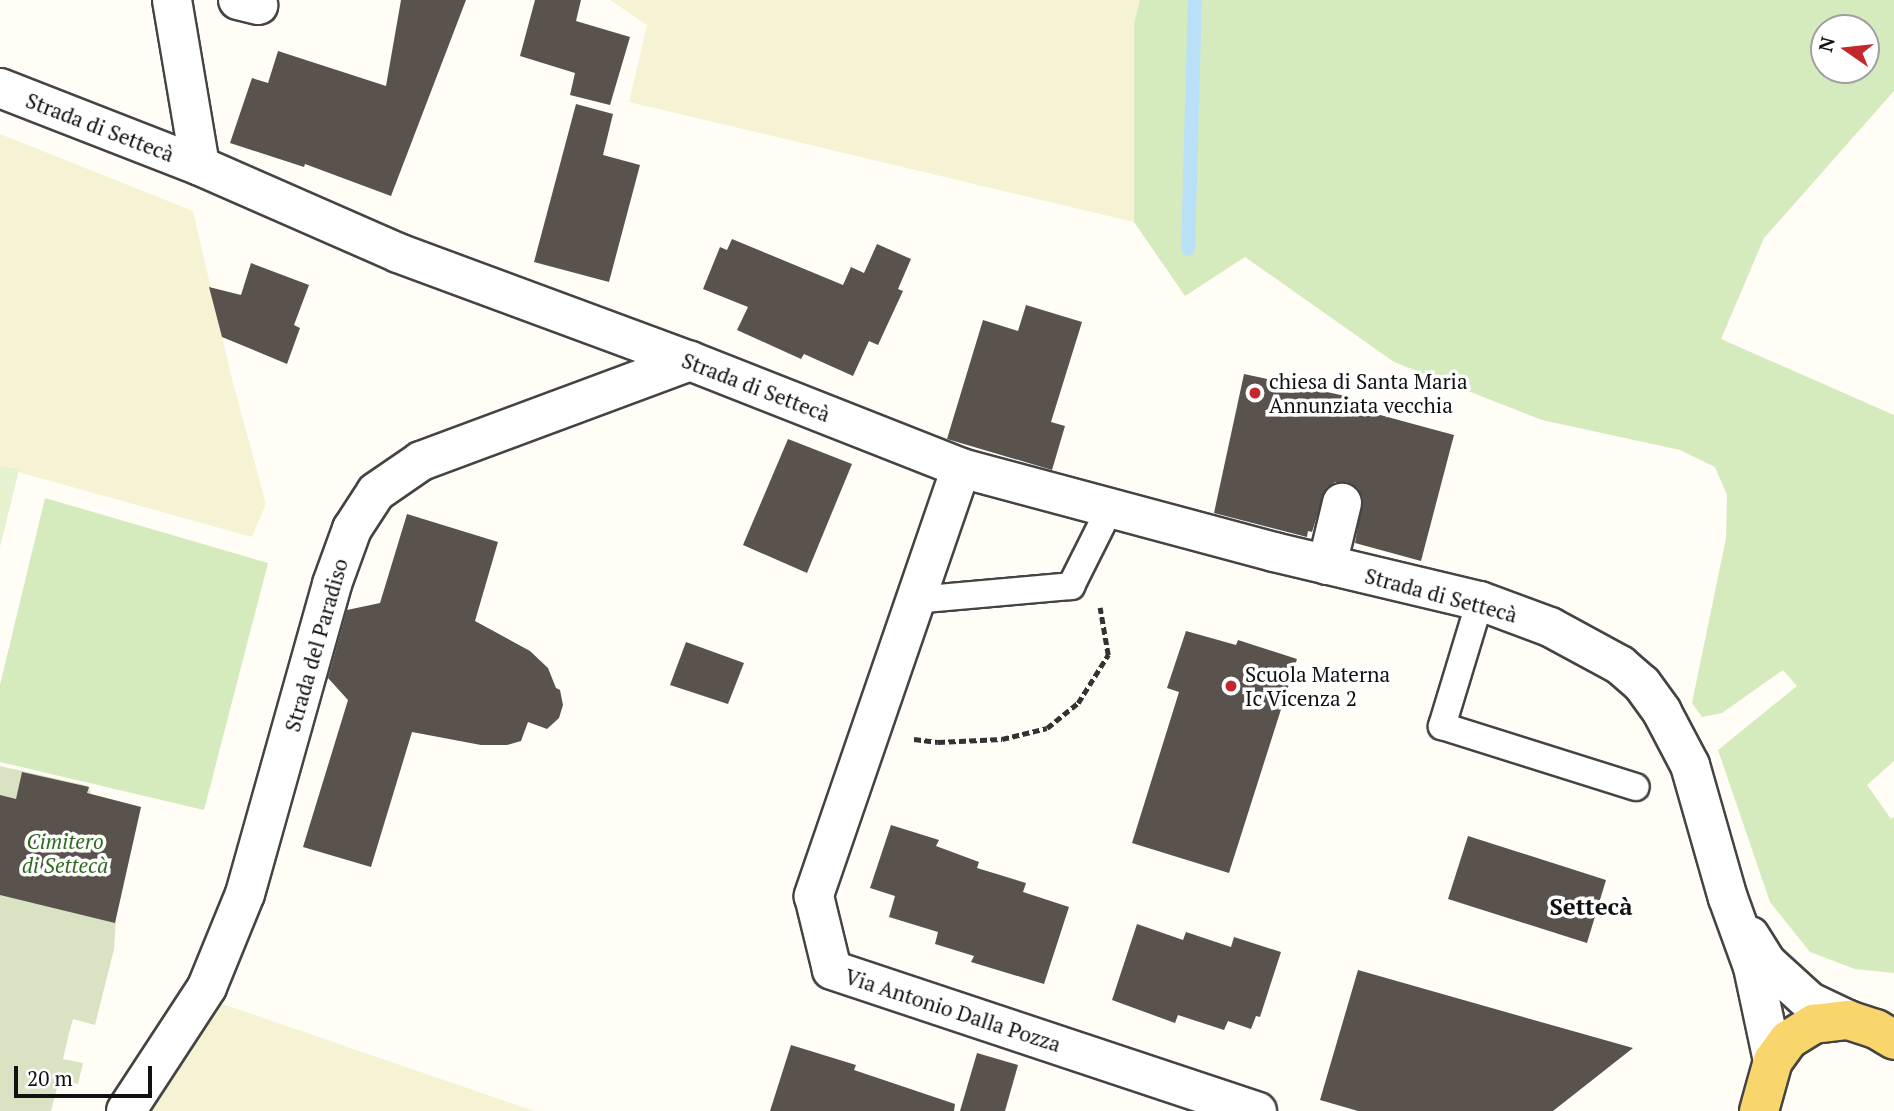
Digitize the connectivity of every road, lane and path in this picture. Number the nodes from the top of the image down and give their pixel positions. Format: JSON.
{"nodes":[{"id":1,"x":172,"y":0,"type":"edge"},
{"id":2,"x":0,"y":88,"type":"edge"},
{"id":3,"x":200,"y":166,"type":"junction"},
{"id":4,"x":690,"y":361,"type":"junction"},
{"id":5,"x":961,"y":468,"type":"junction"},
{"id":6,"x":1342,"y":503,"type":"dead end"},
{"id":7,"x":1110,"y":508,"type":"junction"},
{"id":8,"x":1327,"y":565,"type":"junction"},
{"id":9,"x":1071,"y":586,"type":"junction"},
{"id":10,"x":915,"y":600,"type":"junction"},
{"id":11,"x":1480,"y":601,"type":"junction"},
{"id":12,"x":871,"y":730,"type":"junction"},
{"id":13,"x":1636,"y":787,"type":"dead end"},
{"id":14,"x":1728,"y":898,"type":"junction"},
{"id":15,"x":1876,"y":1024,"type":"edge"},
{"id":16,"x":1773,"y":1060,"type":"junction"},
{"id":17,"x":126,"y":1111,"type":"edge"},
{"id":18,"x":1257,"y":1111,"type":"edge"},
{"id":19,"x":1759,"y":1111,"type":"edge"}],
"edges":[{"from":1,"to":3,"type":"street","name":"Strada di Settecà"},
{"from":2,"to":3,"type":"street","name":"Strada di Settecà"},
{"from":3,"to":4,"type":"street","name":"Strada di Settecà"},
{"from":4,"to":5,"type":"street","name":"Strada di Settecà"},
{"from":4,"to":17,"type":"street","name":"Strada del Paradiso"},
{"from":5,"to":7,"type":"street","name":"Strada di Settecà"},
{"from":5,"to":10,"type":"street","name":"Via Antonio Dalla Pozza"},
{"from":6,"to":8,"type":"street"},
{"from":7,"to":8,"type":"street","name":"Strada di Settecà"},
{"from":7,"to":9,"type":"lane"},
{"from":8,"to":11,"type":"street","name":"Strada di Settecà"},
{"from":9,"to":10,"type":"lane"},
{"from":9,"to":12,"type":"path"},
{"from":10,"to":12,"type":"street","name":"Via Antonio Dalla Pozza"},
{"from":11,"to":13,"type":"lane"},
{"from":11,"to":14,"type":"street","name":"Strada di Settecà"},
{"from":12,"to":18,"type":"street","name":"Via Antonio Dalla Pozza"},
{"from":14,"to":15,"type":"street"},
{"from":14,"to":16,"type":"street"},
{"from":15,"to":16,"type":"main road"},
{"from":16,"to":19,"type":"main road"}]}
